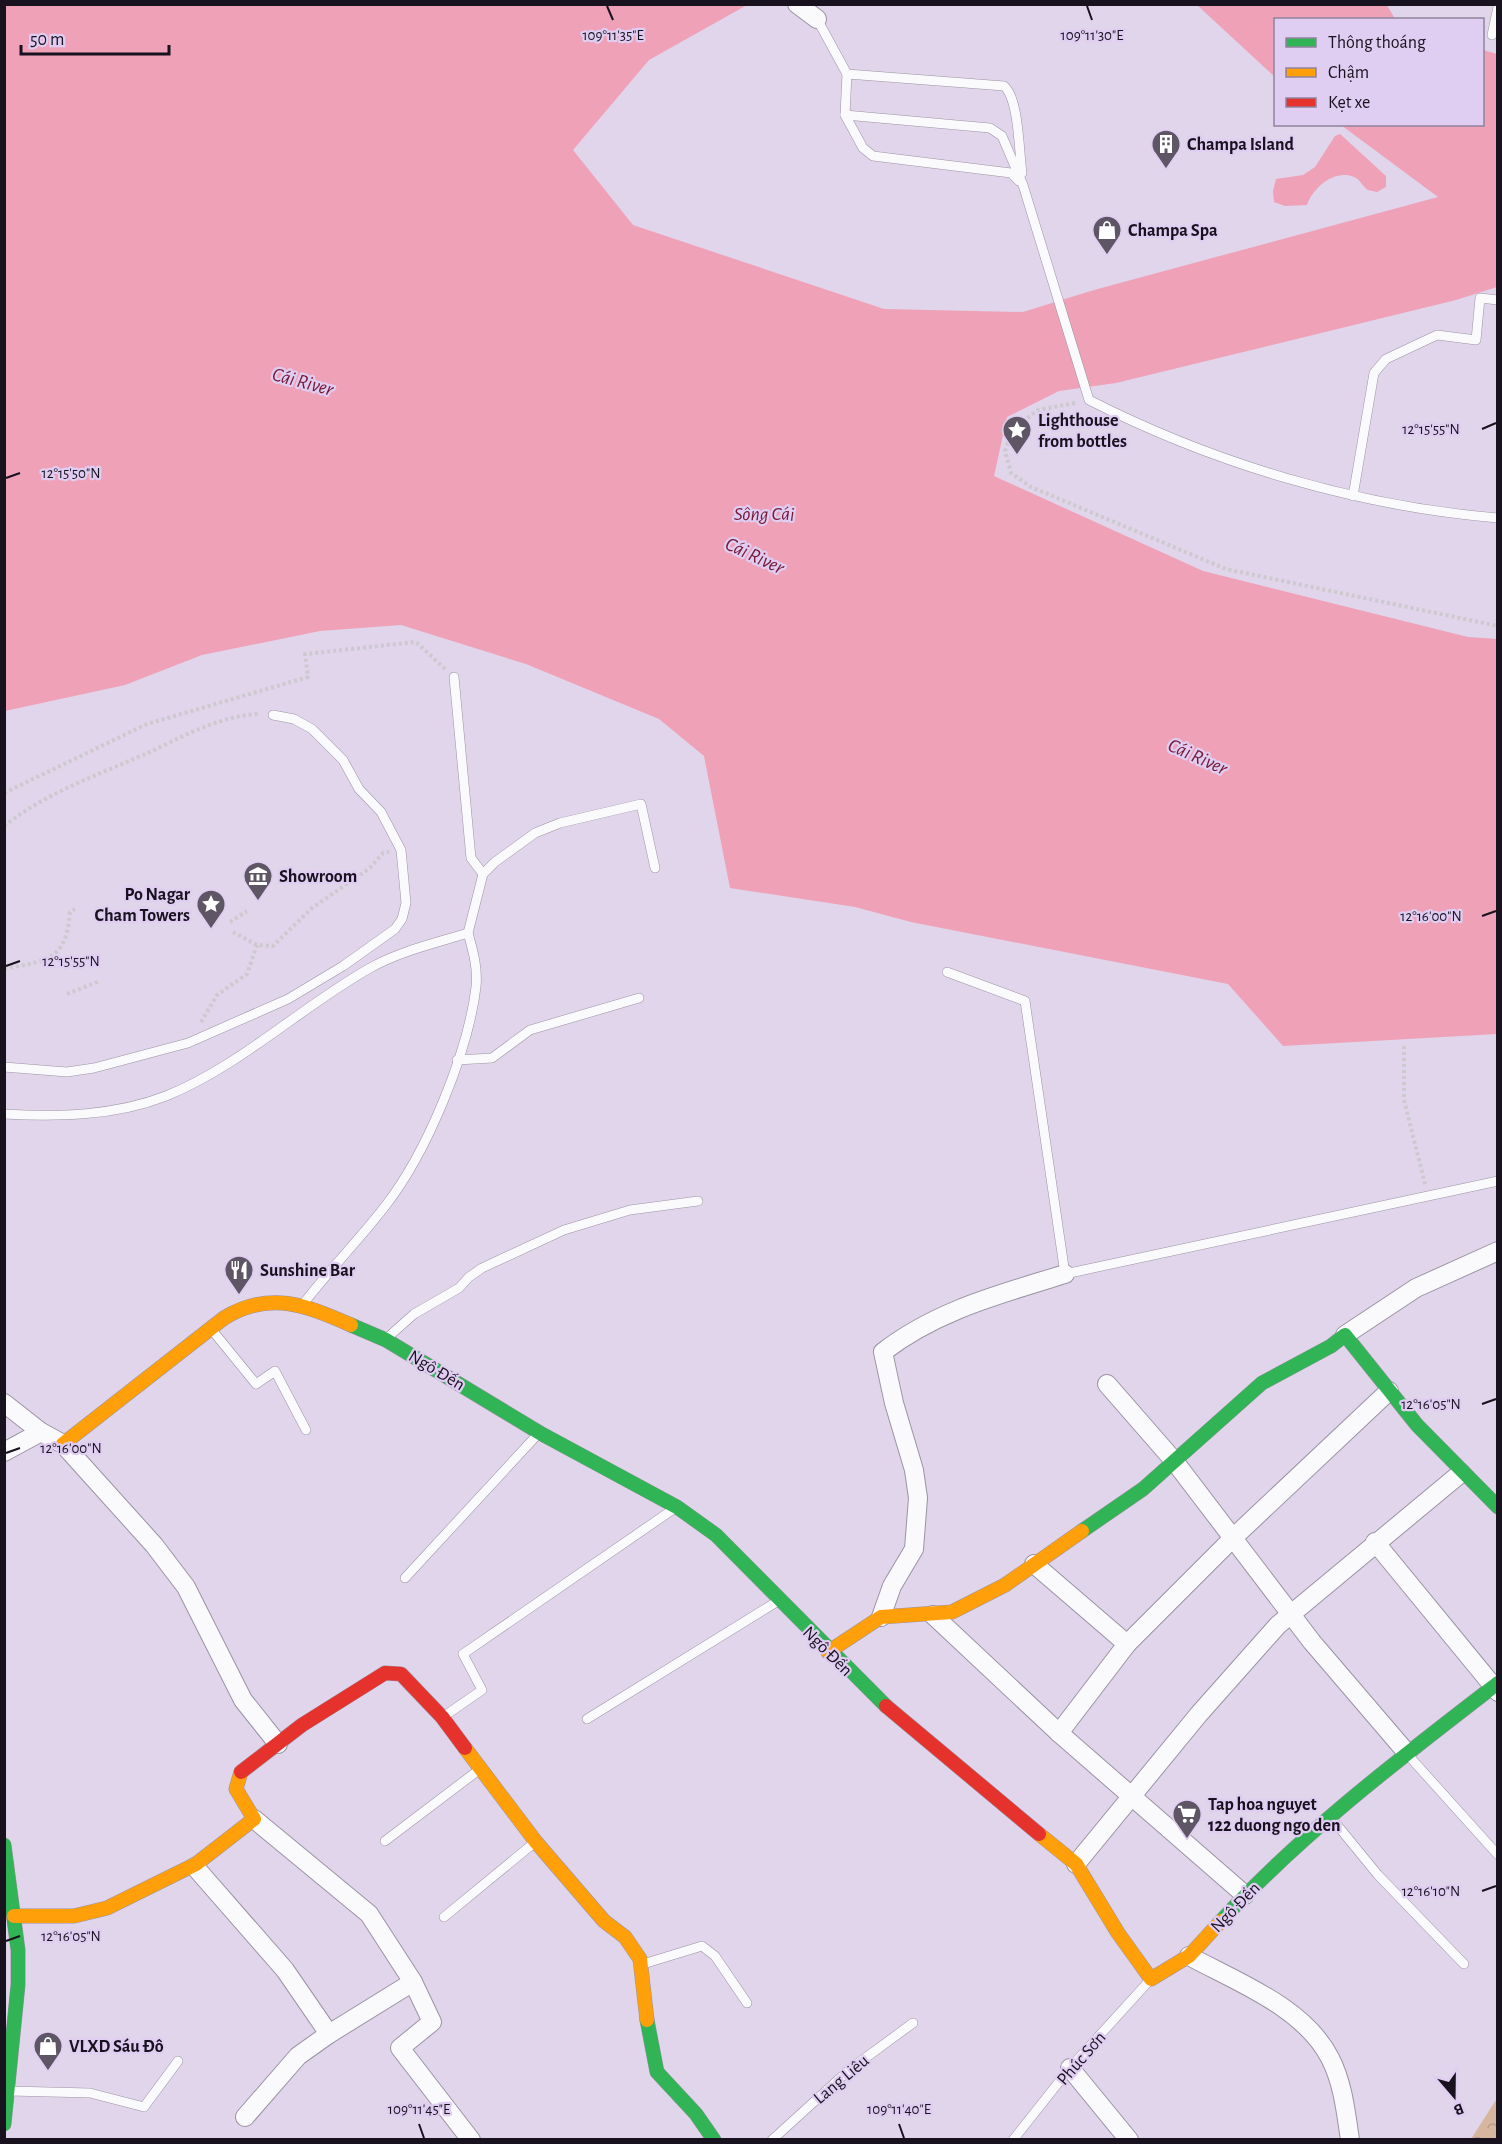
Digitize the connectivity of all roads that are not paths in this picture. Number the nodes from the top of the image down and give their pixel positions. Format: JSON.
{"nodes":[{"id":1,"x":797,"y":4,"type":"edge"},
{"id":2,"x":1497,"y":7,"type":"edge"},
{"id":3,"x":814,"y":12,"type":"edge"},
{"id":4,"x":1492,"y":35,"type":"dead end"},
{"id":5,"x":847,"y":74,"type":"junction"},
{"id":6,"x":845,"y":114,"type":"junction"},
{"id":7,"x":1023,"y":185,"type":"junction"},
{"id":8,"x":1497,"y":300,"type":"edge"},
{"id":9,"x":1353,"y":496,"type":"junction"},
{"id":10,"x":1497,"y":518,"type":"edge"},
{"id":11,"x":454,"y":677,"type":"road end"},
{"id":12,"x":273,"y":715,"type":"road end"},
{"id":13,"x":655,"y":868,"type":"dead end"},
{"id":14,"x":483,"y":874,"type":"junction"},
{"id":15,"x":468,"y":933,"type":"junction"},
{"id":16,"x":947,"y":972,"type":"dead end"},
{"id":17,"x":639,"y":998,"type":"dead end"},
{"id":18,"x":456,"y":1060,"type":"junction"},
{"id":19,"x":4,"y":1067,"type":"edge"},
{"id":20,"x":4,"y":1114,"type":"edge"},
{"id":21,"x":1497,"y":1181,"type":"edge"},
{"id":22,"x":698,"y":1201,"type":"dead end"},
{"id":23,"x":1497,"y":1251,"type":"edge"},
{"id":24,"x":1065,"y":1274,"type":"junction"},
{"id":25,"x":302,"y":1306,"type":"junction"},
{"id":26,"x":210,"y":1328,"type":"junction"},
{"id":27,"x":1346,"y":1335,"type":"junction"},
{"id":28,"x":386,"y":1340,"type":"junction"},
{"id":29,"x":1107,"y":1384,"type":"dead end"},
{"id":30,"x":1389,"y":1391,"type":"junction"},
{"id":31,"x":4,"y":1403,"type":"edge"},
{"id":32,"x":306,"y":1430,"type":"dead end"},
{"id":33,"x":41,"y":1432,"type":"junction"},
{"id":34,"x":540,"y":1433,"type":"junction"},
{"id":35,"x":63,"y":1444,"type":"junction"},
{"id":36,"x":4,"y":1452,"type":"edge"},
{"id":37,"x":1175,"y":1462,"type":"junction"},
{"id":38,"x":1461,"y":1473,"type":"junction"},
{"id":39,"x":677,"y":1507,"type":"junction"},
{"id":40,"x":1497,"y":1507,"type":"edge"},
{"id":41,"x":1234,"y":1537,"type":"junction"},
{"id":42,"x":1375,"y":1542,"type":"junction"},
{"id":43,"x":1034,"y":1564,"type":"junction"},
{"id":44,"x":405,"y":1578,"type":"dead end"},
{"id":45,"x":778,"y":1601,"type":"junction"},
{"id":46,"x":1292,"y":1612,"type":"junction"},
{"id":47,"x":933,"y":1615,"type":"junction"},
{"id":48,"x":881,"y":1617,"type":"junction"},
{"id":49,"x":1127,"y":1644,"type":"junction"},
{"id":50,"x":828,"y":1652,"type":"junction"},
{"id":51,"x":1496,"y":1687,"type":"edge"},
{"id":52,"x":442,"y":1717,"type":"junction"},
{"id":53,"x":587,"y":1719,"type":"dead end"},
{"id":54,"x":1059,"y":1733,"type":"junction"},
{"id":55,"x":278,"y":1744,"type":"junction"},
{"id":56,"x":1407,"y":1753,"type":"junction"},
{"id":57,"x":482,"y":1767,"type":"junction"},
{"id":58,"x":1132,"y":1798,"type":"junction"},
{"id":59,"x":1331,"y":1818,"type":"junction"},
{"id":60,"x":254,"y":1819,"type":"junction"},
{"id":61,"x":385,"y":1841,"type":"dead end"},
{"id":62,"x":536,"y":1842,"type":"junction"},
{"id":63,"x":4,"y":1845,"type":"edge"},
{"id":64,"x":1497,"y":1855,"type":"edge"},
{"id":65,"x":1076,"y":1864,"type":"junction"},
{"id":66,"x":195,"y":1867,"type":"junction"},
{"id":67,"x":1245,"y":1895,"type":"junction"},
{"id":68,"x":14,"y":1916,"type":"junction"},
{"id":69,"x":444,"y":1917,"type":"dead end"},
{"id":70,"x":11,"y":1943,"type":"edge"},
{"id":71,"x":1189,"y":1956,"type":"junction"},
{"id":72,"x":1464,"y":1964,"type":"dead end"},
{"id":73,"x":641,"y":1965,"type":"junction"},
{"id":74,"x":1150,"y":1979,"type":"junction"},
{"id":75,"x":413,"y":1982,"type":"junction"},
{"id":76,"x":747,"y":2003,"type":"dead end"},
{"id":77,"x":913,"y":2023,"type":"dead end"},
{"id":78,"x":329,"y":2034,"type":"junction"},
{"id":79,"x":178,"y":2061,"type":"dead end"},
{"id":80,"x":1070,"y":2068,"type":"junction"},
{"id":81,"x":10,"y":2091,"type":"junction"},
{"id":82,"x":245,"y":2117,"type":"dead end"},
{"id":83,"x":4,"y":2124,"type":"edge"},
{"id":84,"x":471,"y":2139,"type":"edge"},
{"id":85,"x":714,"y":2139,"type":"edge"},
{"id":86,"x":771,"y":2139,"type":"edge"},
{"id":87,"x":1013,"y":2139,"type":"edge"},
{"id":88,"x":1129,"y":2139,"type":"edge"},
{"id":89,"x":1350,"y":2139,"type":"edge"}],
"edges":[{"from":1,"to":3,"type":"street"},
{"from":2,"to":4,"type":"lane"},
{"from":3,"to":5,"type":"lane"},
{"from":5,"to":6,"type":"lane"},
{"from":5,"to":7,"type":"lane"},
{"from":6,"to":7,"type":"lane"},
{"from":6,"to":7,"type":"lane"},
{"from":7,"to":9,"type":"lane"},
{"from":8,"to":9,"type":"lane"},
{"from":9,"to":10,"type":"lane"},
{"from":11,"to":14,"type":"lane"},
{"from":12,"to":19,"type":"lane"},
{"from":13,"to":14,"type":"lane"},
{"from":14,"to":15,"type":"lane"},
{"from":15,"to":18,"type":"lane"},
{"from":15,"to":20,"type":"lane"},
{"from":16,"to":24,"type":"lane"},
{"from":17,"to":18,"type":"lane"},
{"from":18,"to":25,"type":"lane"},
{"from":21,"to":24,"type":"lane"},
{"from":22,"to":28,"type":"lane"},
{"from":23,"to":27,"type":"street"},
{"from":24,"to":48,"type":"street"},
{"from":25,"to":26,"type":"street","name":"Ngô Đến"},
{"from":25,"to":28,"type":"street","name":"Ngô Đến"},
{"from":26,"to":32,"type":"lane"},
{"from":26,"to":35,"type":"street","name":"Ngô Đến"},
{"from":27,"to":30,"type":"street"},
{"from":27,"to":37,"type":"street"},
{"from":28,"to":34,"type":"street","name":"Ngô Đến"},
{"from":29,"to":37,"type":"street"},
{"from":30,"to":38,"type":"street"},
{"from":30,"to":41,"type":"street"},
{"from":31,"to":33,"type":"street"},
{"from":33,"to":35,"type":"street"},
{"from":33,"to":36,"type":"street"},
{"from":34,"to":39,"type":"street","name":"Ngô Đến"},
{"from":34,"to":44,"type":"lane"},
{"from":35,"to":55,"type":"street"},
{"from":37,"to":41,"type":"street"},
{"from":37,"to":43,"type":"street"},
{"from":38,"to":40,"type":"street"},
{"from":38,"to":42,"type":"street"},
{"from":39,"to":45,"type":"street","name":"Ngô Đến"},
{"from":39,"to":52,"type":"lane"},
{"from":41,"to":46,"type":"street"},
{"from":41,"to":49,"type":"street"},
{"from":42,"to":46,"type":"street"},
{"from":42,"to":51,"type":"street"},
{"from":43,"to":47,"type":"street"},
{"from":43,"to":49,"type":"street"},
{"from":45,"to":50,"type":"street","name":"Ngô Đến"},
{"from":45,"to":53,"type":"lane"},
{"from":46,"to":56,"type":"street"},
{"from":46,"to":58,"type":"street"},
{"from":47,"to":48,"type":"street"},
{"from":47,"to":54,"type":"street"},
{"from":48,"to":50,"type":"street"},
{"from":49,"to":54,"type":"street"},
{"from":50,"to":65,"type":"street","name":"Ngô Đến"},
{"from":51,"to":56,"type":"street","name":"Ngô Đến"},
{"from":52,"to":55,"type":"street"},
{"from":52,"to":57,"type":"street"},
{"from":54,"to":58,"type":"street"},
{"from":55,"to":60,"type":"street"},
{"from":56,"to":59,"type":"street","name":"Ngô Đến"},
{"from":56,"to":64,"type":"lane"},
{"from":57,"to":61,"type":"lane"},
{"from":57,"to":62,"type":"street"},
{"from":58,"to":65,"type":"street"},
{"from":58,"to":67,"type":"street"},
{"from":59,"to":67,"type":"street","name":"Ngô Đến"},
{"from":59,"to":72,"type":"lane"},
{"from":60,"to":66,"type":"street"},
{"from":60,"to":75,"type":"street"},
{"from":62,"to":69,"type":"lane"},
{"from":62,"to":73,"type":"street"},
{"from":63,"to":68,"type":"street"},
{"from":65,"to":74,"type":"street","name":"Ngô Đến"},
{"from":66,"to":68,"type":"street"},
{"from":66,"to":78,"type":"street"},
{"from":67,"to":71,"type":"street","name":"Ngô Đến"},
{"from":68,"to":70,"type":"street"},
{"from":70,"to":81,"type":"street"},
{"from":71,"to":74,"type":"street","name":"Ngô Đến"},
{"from":71,"to":89,"type":"street"},
{"from":73,"to":76,"type":"lane"},
{"from":73,"to":85,"type":"street"},
{"from":74,"to":80,"type":"lane","name":"Phúc Sơn"},
{"from":75,"to":78,"type":"street"},
{"from":75,"to":84,"type":"street"},
{"from":77,"to":86,"type":"lane","name":"Lang Liêu"},
{"from":78,"to":82,"type":"street"},
{"from":79,"to":81,"type":"lane"},
{"from":80,"to":87,"type":"lane","name":"Phúc Sơn"},
{"from":80,"to":88,"type":"street"},
{"from":81,"to":83,"type":"street"}]}
